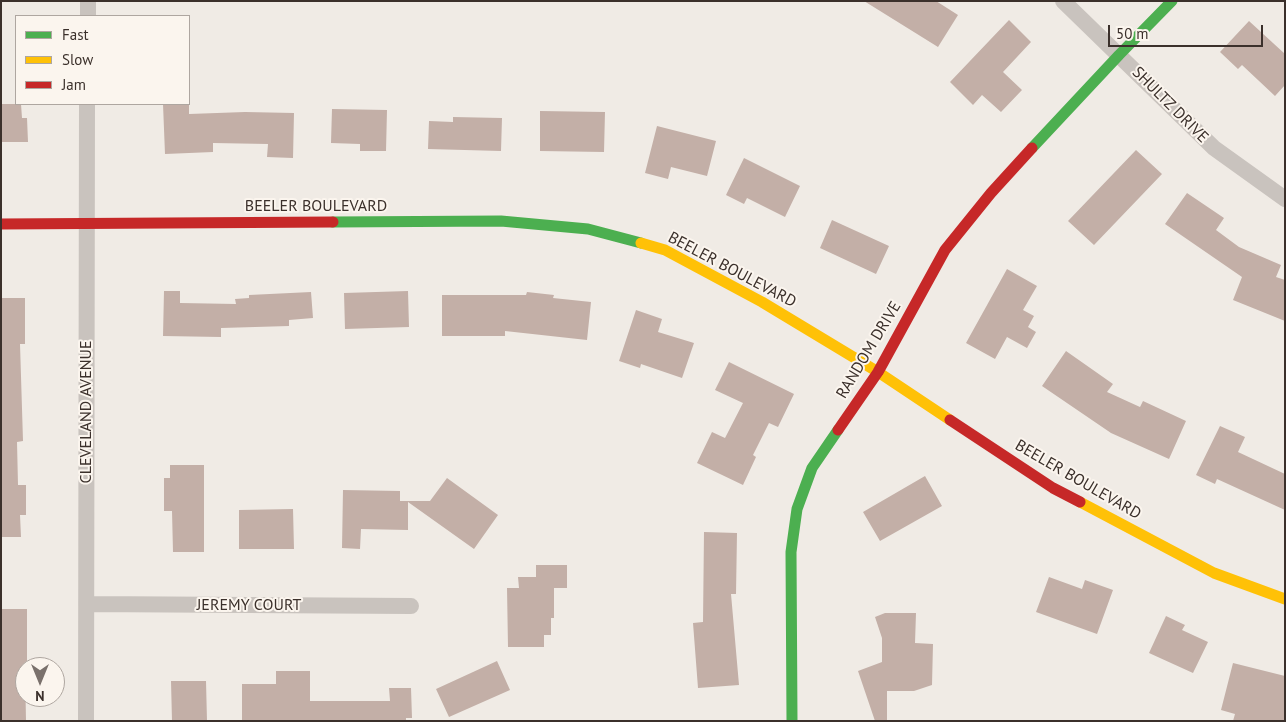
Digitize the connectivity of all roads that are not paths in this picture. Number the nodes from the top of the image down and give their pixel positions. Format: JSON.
{"nodes":[{"id":1,"x":88,"y":1,"type":"edge"},
{"id":2,"x":1063,"y":1,"type":"edge"},
{"id":3,"x":1172,"y":1,"type":"edge"},
{"id":4,"x":88,"y":15,"type":"edge"},
{"id":5,"x":1119,"y":55,"type":"junction"},
{"id":6,"x":87,"y":105,"type":"edge"},
{"id":7,"x":1285,"y":200,"type":"edge"},
{"id":8,"x":86,"y":223,"type":"junction"},
{"id":9,"x":1,"y":224,"type":"edge"},
{"id":10,"x":878,"y":372,"type":"junction"},
{"id":11,"x":1285,"y":599,"type":"edge"},
{"id":12,"x":87,"y":604,"type":"junction"},
{"id":13,"x":411,"y":606,"type":"dead end"},
{"id":14,"x":86,"y":721,"type":"edge"},
{"id":15,"x":792,"y":721,"type":"edge"}],
"edges":[{"from":1,"to":4,"type":"street"},
{"from":2,"to":5,"type":"street","name":"SHULTZ DRIVE"},
{"from":3,"to":5,"type":"street","name":"RANDOM DRIVE"},
{"from":5,"to":7,"type":"street","name":"SHULTZ DRIVE"},
{"from":5,"to":10,"type":"street","name":"RANDOM DRIVE"},
{"from":6,"to":8,"type":"street","name":"CLEVELAND AVENUE"},
{"from":8,"to":9,"type":"street","name":"BEELER BOULEVARD"},
{"from":8,"to":10,"type":"street","name":"BEELER BOULEVARD"},
{"from":8,"to":12,"type":"street","name":"CLEVELAND AVENUE"},
{"from":10,"to":11,"type":"street","name":"BEELER BOULEVARD"},
{"from":10,"to":15,"type":"street","name":"RANDOM DRIVE"},
{"from":12,"to":13,"type":"street","name":"JEREMY COURT"},
{"from":12,"to":14,"type":"street","name":"CLEVELAND AVENUE"}]}
